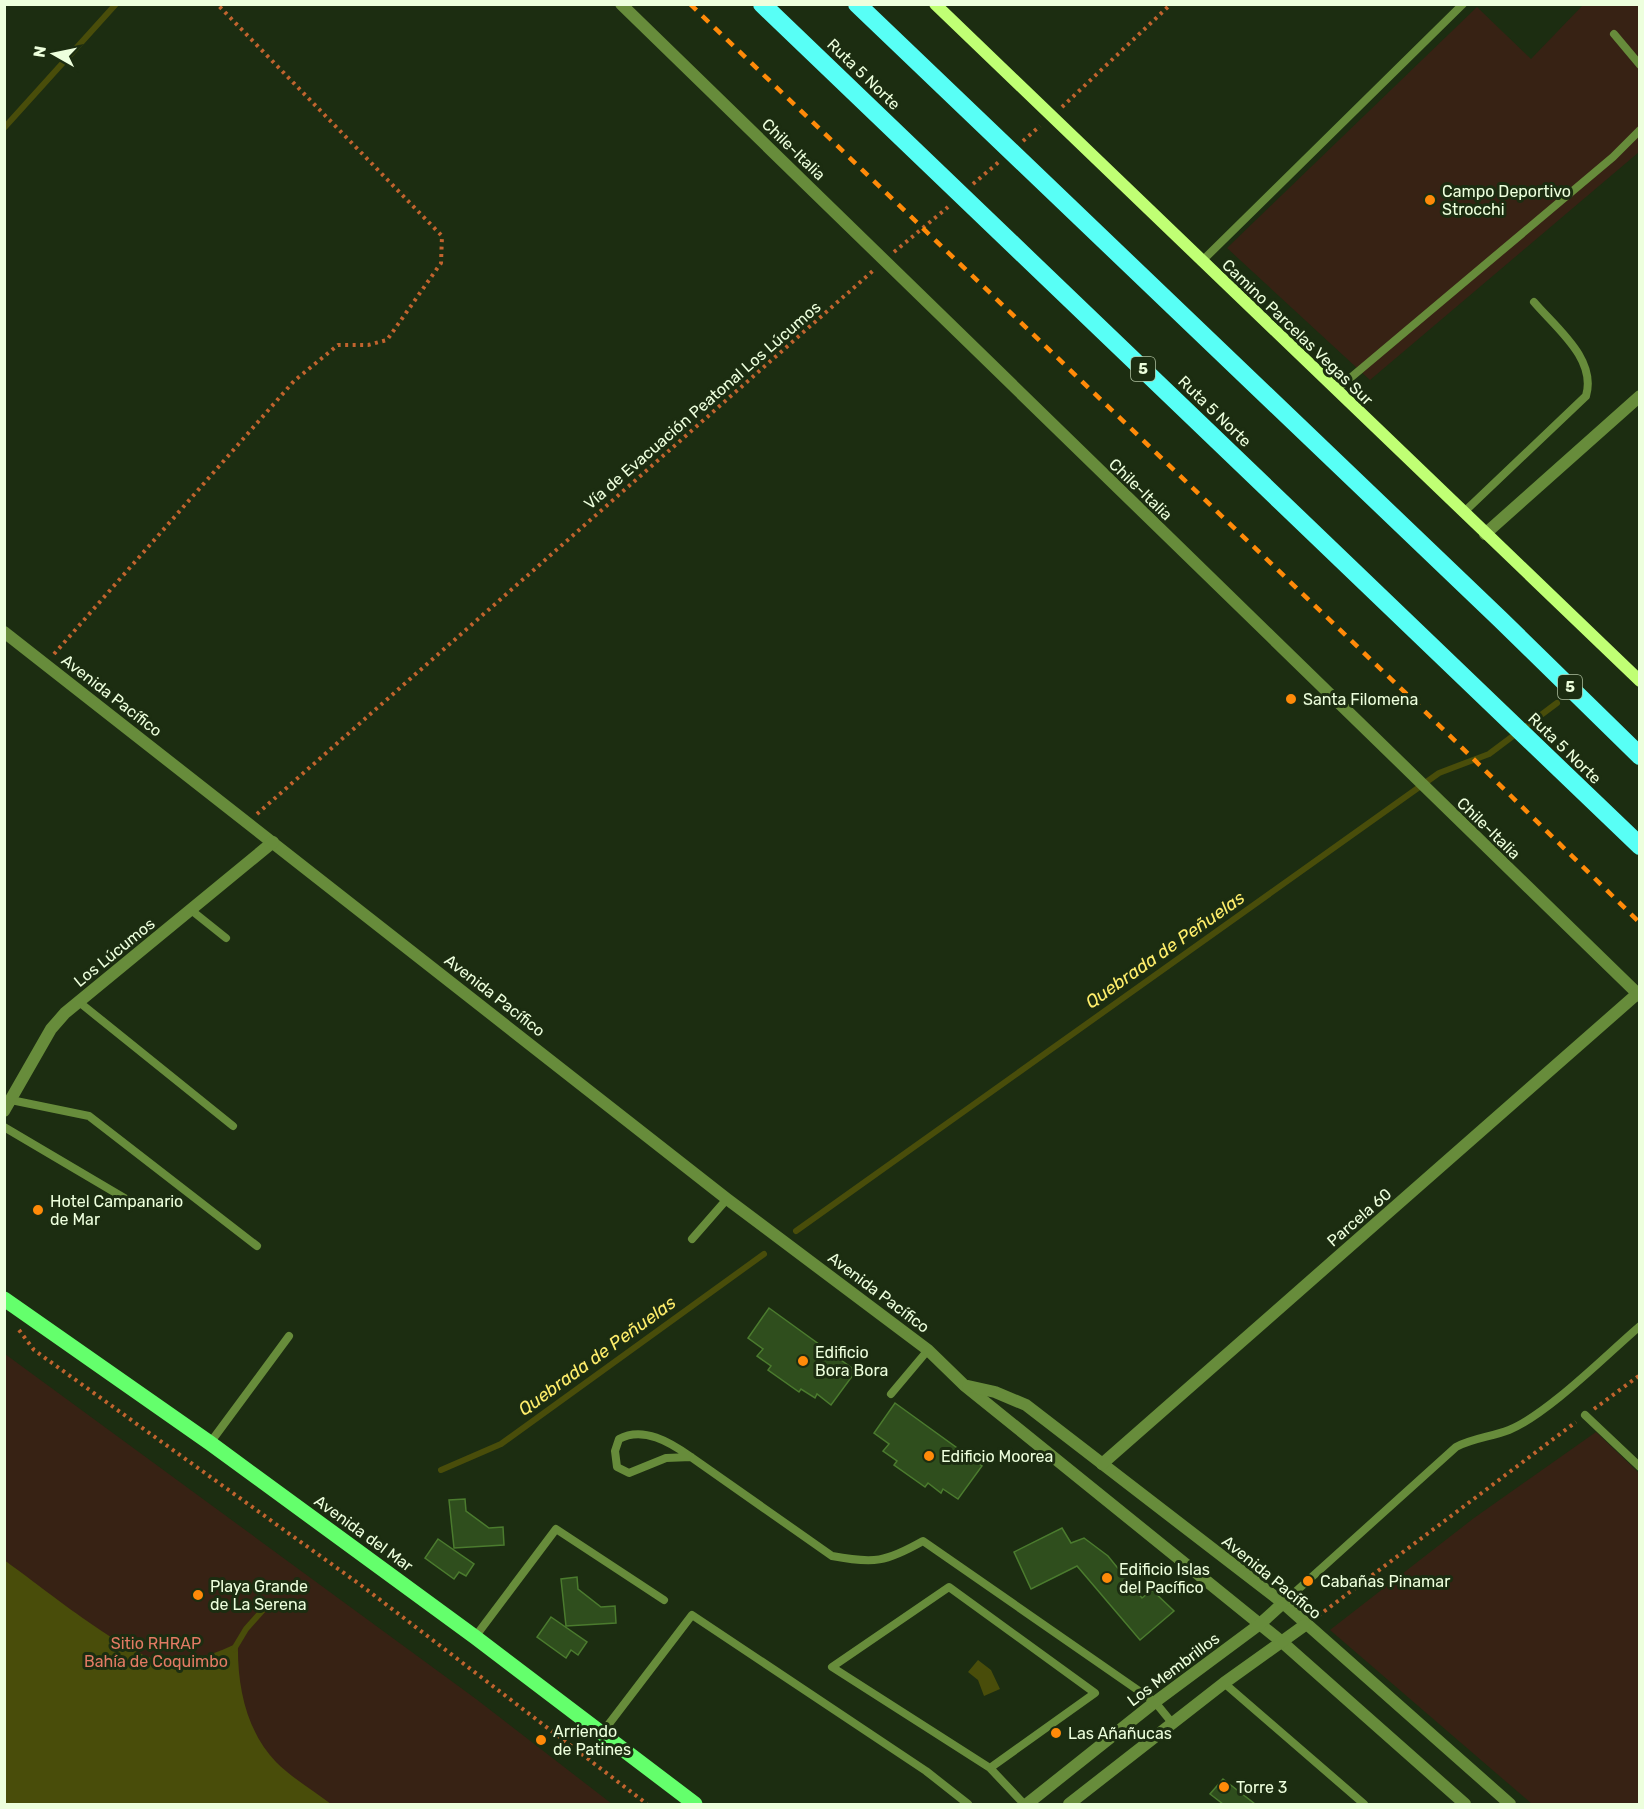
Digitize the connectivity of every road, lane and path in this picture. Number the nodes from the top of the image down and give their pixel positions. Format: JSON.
{"nodes":[{"id":1,"x":217,"y":4,"type":"edge"},
{"id":2,"x":621,"y":4,"type":"edge"},
{"id":3,"x":762,"y":4,"type":"edge"},
{"id":4,"x":856,"y":4,"type":"edge"},
{"id":5,"x":935,"y":4,"type":"edge"},
{"id":6,"x":1171,"y":4,"type":"edge"},
{"id":7,"x":1463,"y":4,"type":"edge"},
{"id":8,"x":1614,"y":34,"type":"dead end"},
{"id":9,"x":1640,"y":65,"type":"edge"},
{"id":10,"x":1052,"y":117,"type":"junction"},
{"id":11,"x":1640,"y":130,"type":"edge"},
{"id":12,"x":1011,"y":152,"type":"junction"},
{"id":13,"x":961,"y":195,"type":"junction"},
{"id":14,"x":885,"y":260,"type":"junction"},
{"id":15,"x":1201,"y":262,"type":"junction"},
{"id":16,"x":1534,"y":302,"type":"dead end"},
{"id":17,"x":1336,"y":390,"type":"junction"},
{"id":18,"x":1640,"y":396,"type":"edge"},
{"id":19,"x":1463,"y":513,"type":"junction"},
{"id":20,"x":1485,"y":534,"type":"junction"},
{"id":21,"x":4,"y":632,"type":"edge"},
{"id":22,"x":45,"y":664,"type":"junction"},
{"id":23,"x":1640,"y":681,"type":"edge"},
{"id":24,"x":1640,"y":756,"type":"edge"},
{"id":25,"x":247,"y":822,"type":"junction"},
{"id":26,"x":273,"y":842,"type":"junction"},
{"id":27,"x":1640,"y":846,"type":"edge"},
{"id":28,"x":191,"y":910,"type":"junction"},
{"id":29,"x":226,"y":938,"type":"dead end"},
{"id":30,"x":1638,"y":995,"type":"edge"},
{"id":31,"x":79,"y":1002,"type":"junction"},
{"id":32,"x":8,"y":1106,"type":"edge"},
{"id":33,"x":233,"y":1126,"type":"dead end"},
{"id":34,"x":4,"y":1127,"type":"edge"},
{"id":35,"x":126,"y":1199,"type":"dead end"},
{"id":36,"x":727,"y":1199,"type":"junction"},
{"id":37,"x":692,"y":1239,"type":"dead end"},
{"id":38,"x":257,"y":1246,"type":"dead end"},
{"id":39,"x":4,"y":1299,"type":"edge"},
{"id":40,"x":15,"y":1325,"type":"dead end"},
{"id":41,"x":1640,"y":1326,"type":"edge"},
{"id":42,"x":289,"y":1336,"type":"dead end"},
{"id":43,"x":928,"y":1350,"type":"junction"},
{"id":44,"x":1640,"y":1375,"type":"edge"},
{"id":45,"x":964,"y":1385,"type":"junction"},
{"id":46,"x":891,"y":1394,"type":"dead end"},
{"id":47,"x":1585,"y":1415,"type":"junction"},
{"id":48,"x":210,"y":1443,"type":"junction"},
{"id":49,"x":691,"y":1457,"type":"junction"},
{"id":50,"x":1102,"y":1464,"type":"junction"},
{"id":51,"x":1640,"y":1467,"type":"edge"},
{"id":52,"x":664,"y":1600,"type":"dead end"},
{"id":53,"x":1283,"y":1604,"type":"junction"},
{"id":54,"x":1260,"y":1624,"type":"junction"},
{"id":55,"x":1305,"y":1625,"type":"junction"},
{"id":56,"x":475,"y":1637,"type":"junction"},
{"id":57,"x":1282,"y":1642,"type":"junction"},
{"id":58,"x":1224,"y":1683,"type":"junction"},
{"id":59,"x":1155,"y":1702,"type":"junction"},
{"id":60,"x":1173,"y":1724,"type":"junction"},
{"id":61,"x":602,"y":1733,"type":"junction"},
{"id":62,"x":990,"y":1768,"type":"junction"},
{"id":63,"x":647,"y":1804,"type":"edge"},
{"id":64,"x":695,"y":1804,"type":"edge"},
{"id":65,"x":968,"y":1804,"type":"edge"},
{"id":66,"x":1026,"y":1804,"type":"edge"},
{"id":67,"x":1069,"y":1804,"type":"edge"},
{"id":68,"x":1364,"y":1804,"type":"edge"},
{"id":69,"x":1462,"y":1804,"type":"edge"},
{"id":70,"x":1510,"y":1804,"type":"edge"}],
"edges":[{"from":1,"to":22,"type":"path"},
{"from":2,"to":14,"type":"street","name":"Chile-Italia"},
{"from":3,"to":13,"type":"highway","name":"Ruta 5 Norte","number":"5"},
{"from":4,"to":12,"type":"highway","number":"5"},
{"from":5,"to":10,"type":"street","name":"Camino Parcelas Vegas Sur"},
{"from":6,"to":10,"type":"path","name":"Vía de Evacuación Peatonal Los Lúcumos"},
{"from":7,"to":15,"type":"lane"},
{"from":8,"to":9,"type":"lane"},
{"from":10,"to":12,"type":"path","name":"Vía de Evacuación Peatonal Los Lúcumos"},
{"from":10,"to":15,"type":"street","name":"Camino Parcelas Vegas Sur"},
{"from":11,"to":17,"type":"lane"},
{"from":12,"to":13,"type":"path","name":"Vía de Evacuación Peatonal Los Lúcumos"},
{"from":12,"to":24,"type":"highway","number":"5"},
{"from":13,"to":14,"type":"path","name":"Vía de Evacuación Peatonal Los Lúcumos"},
{"from":13,"to":27,"type":"highway","name":"Ruta 5 Norte","number":"5"},
{"from":14,"to":25,"type":"path","name":"Vía de Evacuación Peatonal Los Lúcumos"},
{"from":14,"to":30,"type":"street","name":"Chile-Italia"},
{"from":15,"to":17,"type":"street","name":"Camino Parcelas Vegas Sur"},
{"from":16,"to":19,"type":"lane"},
{"from":17,"to":19,"type":"street","name":"Camino Parcelas Vegas Sur"},
{"from":18,"to":20,"type":"street"},
{"from":19,"to":20,"type":"street","name":"Camino Parcelas Vegas Sur"},
{"from":20,"to":23,"type":"street","name":"Camino Parcelas Vegas Sur"},
{"from":21,"to":22,"type":"street","name":"Avenida Pacífico"},
{"from":22,"to":25,"type":"street","name":"Avenida Pacífico"},
{"from":25,"to":26,"type":"street","name":"Avenida Pacífico"},
{"from":26,"to":28,"type":"street","name":"Los Lúcumos"},
{"from":26,"to":36,"type":"street","name":"Avenida Pacífico"},
{"from":28,"to":29,"type":"lane"},
{"from":28,"to":31,"type":"street","name":"Los Lúcumos"},
{"from":30,"to":50,"type":"street","name":"Parcela 60"},
{"from":31,"to":32,"type":"street","name":"Los Lúcumos"},
{"from":31,"to":33,"type":"lane"},
{"from":32,"to":38,"type":"lane"},
{"from":34,"to":35,"type":"lane"},
{"from":36,"to":37,"type":"lane"},
{"from":36,"to":43,"type":"street","name":"Avenida Pacífico"},
{"from":39,"to":48,"type":"main road","name":"Avenida del Mar"},
{"from":40,"to":63,"type":"path"},
{"from":41,"to":53,"type":"lane"},
{"from":42,"to":48,"type":"lane"},
{"from":43,"to":45,"type":"street","name":"Avenida Pacífico"},
{"from":43,"to":46,"type":"lane"},
{"from":44,"to":47,"type":"path"},
{"from":45,"to":50,"type":"street","name":"Avenida Pacífico"},
{"from":45,"to":54,"type":"street","name":"Avenida Pacífico"},
{"from":47,"to":51,"type":"lane"},
{"from":47,"to":55,"type":"path"},
{"from":48,"to":56,"type":"main road","name":"Avenida del Mar"},
{"from":49,"to":49,"type":"lane"},
{"from":49,"to":59,"type":"lane"},
{"from":50,"to":53,"type":"street","name":"Avenida Pacífico"},
{"from":52,"to":56,"type":"lane"},
{"from":53,"to":54,"type":"street","name":"Los Membrillos"},
{"from":53,"to":55,"type":"street","name":"Avenida Pacífico"},
{"from":54,"to":57,"type":"street","name":"Avenida Pacífico"},
{"from":54,"to":59,"type":"street","name":"Los Membrillos"},
{"from":55,"to":57,"type":"street"},
{"from":55,"to":70,"type":"street","name":"Avenida Pacífico"},
{"from":56,"to":61,"type":"main road","name":"Avenida del Mar"},
{"from":57,"to":58,"type":"street"},
{"from":57,"to":69,"type":"street","name":"Avenida Pacífico"},
{"from":58,"to":60,"type":"street"},
{"from":58,"to":68,"type":"lane"},
{"from":59,"to":60,"type":"lane"},
{"from":59,"to":66,"type":"street","name":"Los Membrillos"},
{"from":60,"to":67,"type":"street"},
{"from":61,"to":64,"type":"main road","name":"Avenida del Mar"},
{"from":61,"to":65,"type":"lane"},
{"from":62,"to":62,"type":"lane"},
{"from":62,"to":66,"type":"lane"}]}
